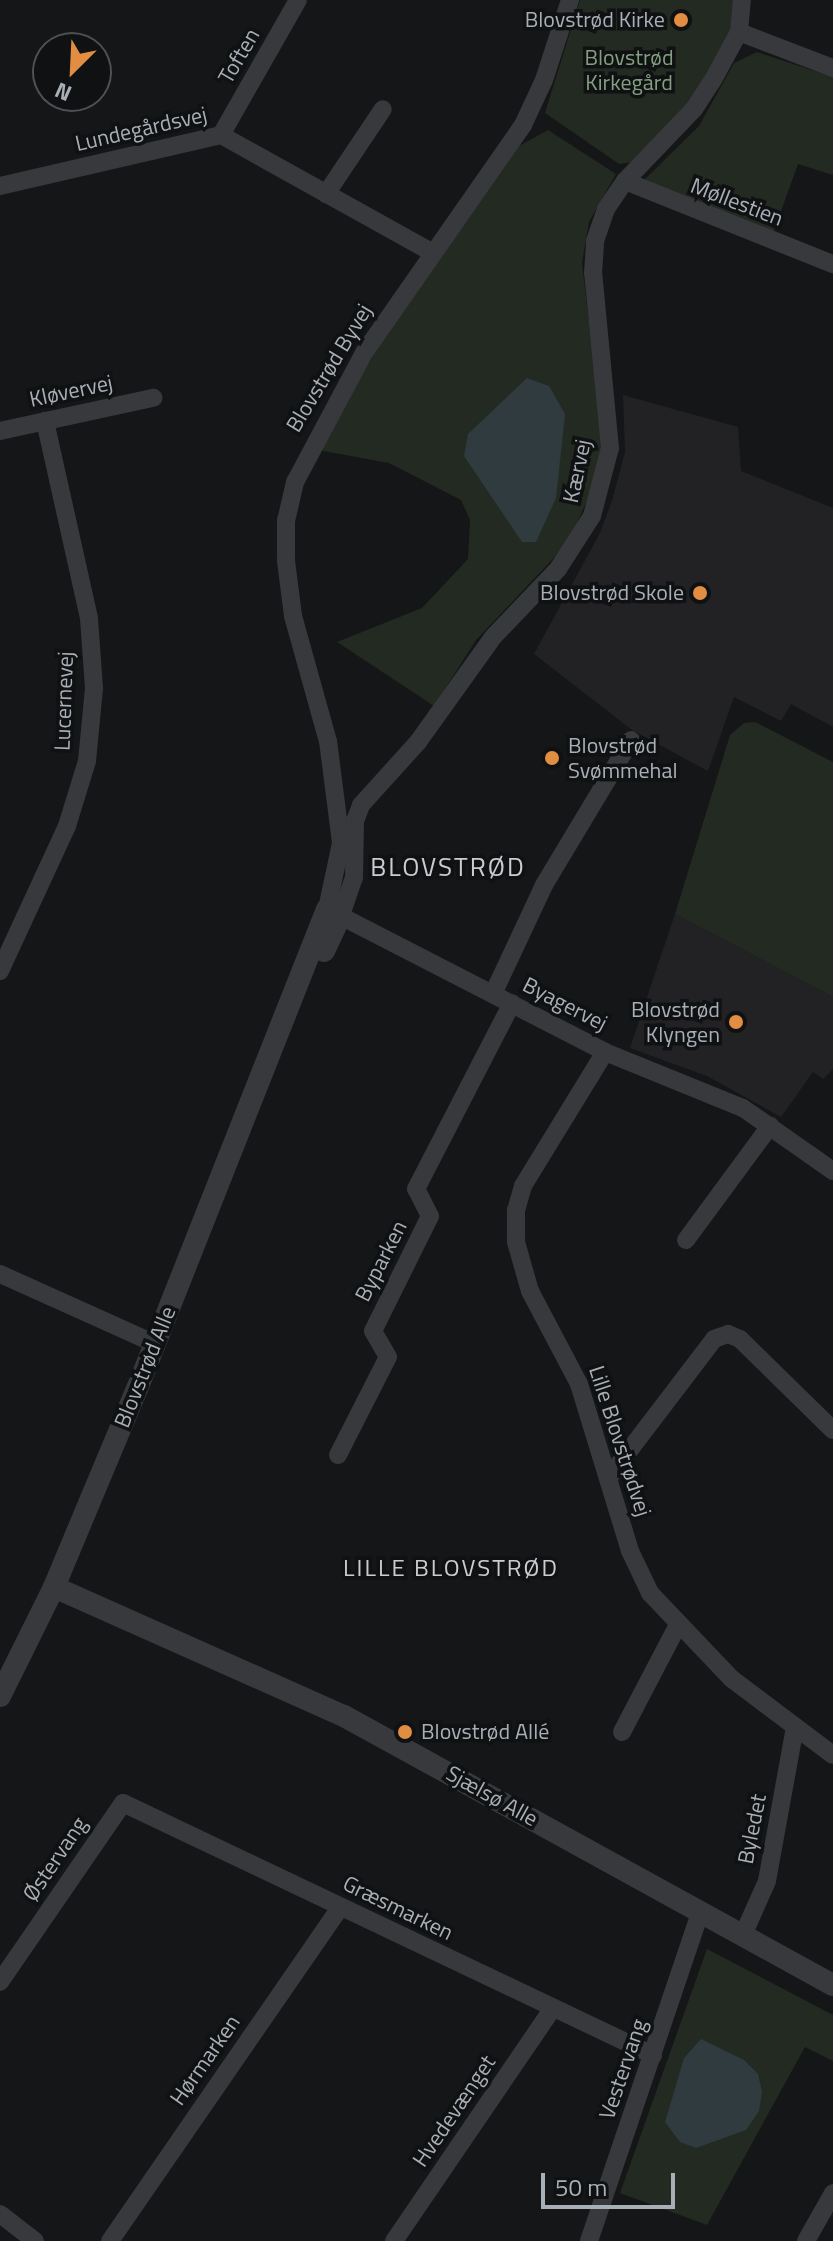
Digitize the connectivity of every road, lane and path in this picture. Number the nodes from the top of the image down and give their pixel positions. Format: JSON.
{"nodes":[{"id":1,"x":298,"y":0,"type":"edge"},
{"id":2,"x":570,"y":0,"type":"edge"},
{"id":3,"x":742,"y":0,"type":"edge"},
{"id":4,"x":739,"y":32,"type":"junction"},
{"id":5,"x":833,"y":68,"type":"edge"},
{"id":6,"x":383,"y":109,"type":"dead end"},
{"id":7,"x":221,"y":135,"type":"junction"},
{"id":8,"x":625,"y":181,"type":"junction"},
{"id":9,"x":0,"y":186,"type":"edge"},
{"id":10,"x":326,"y":194,"type":"junction"},
{"id":11,"x":431,"y":252,"type":"junction"},
{"id":12,"x":833,"y":264,"type":"edge"},
{"id":13,"x":153,"y":398,"type":"dead end"},
{"id":14,"x":45,"y":421,"type":"junction"},
{"id":15,"x":0,"y":431,"type":"edge"},
{"id":16,"x":631,"y":740,"type":"dead end"},
{"id":17,"x":338,"y":801,"type":"junction"},
{"id":18,"x":361,"y":805,"type":"junction"},
{"id":19,"x":324,"y":917,"type":"junction"},
{"id":20,"x":0,"y":971,"type":"edge"},
{"id":21,"x":493,"y":994,"type":"junction"},
{"id":22,"x":512,"y":1003,"type":"junction"},
{"id":23,"x":605,"y":1052,"type":"junction"},
{"id":24,"x":770,"y":1126,"type":"junction"},
{"id":25,"x":833,"y":1171,"type":"edge"},
{"id":26,"x":686,"y":1240,"type":"dead end"},
{"id":27,"x":0,"y":1274,"type":"edge"},
{"id":28,"x":156,"y":1344,"type":"junction"},
{"id":29,"x":833,"y":1430,"type":"edge"},
{"id":30,"x":338,"y":1455,"type":"dead end"},
{"id":31,"x":609,"y":1477,"type":"junction"},
{"id":32,"x":54,"y":1587,"type":"junction"},
{"id":33,"x":677,"y":1627,"type":"junction"},
{"id":34,"x":0,"y":1696,"type":"edge"},
{"id":35,"x":795,"y":1727,"type":"junction"},
{"id":36,"x":622,"y":1732,"type":"dead end"},
{"id":37,"x":833,"y":1755,"type":"edge"},
{"id":38,"x":123,"y":1803,"type":"joint"},
{"id":39,"x":340,"y":1907,"type":"junction"},
{"id":40,"x":701,"y":1911,"type":"junction"},
{"id":41,"x":743,"y":1935,"type":"junction"},
{"id":42,"x":0,"y":1982,"type":"edge"},
{"id":43,"x":833,"y":1985,"type":"edge"},
{"id":44,"x":553,"y":2008,"type":"junction"},
{"id":45,"x":653,"y":2055,"type":"junction"},
{"id":46,"x":833,"y":2193,"type":"edge"},
{"id":47,"x":0,"y":2214,"type":"edge"},
{"id":48,"x":35,"y":2241,"type":"edge"},
{"id":49,"x":110,"y":2241,"type":"edge"},
{"id":50,"x":394,"y":2241,"type":"edge"},
{"id":51,"x":589,"y":2241,"type":"edge"},
{"id":52,"x":806,"y":2241,"type":"edge"}],
"edges":[{"from":1,"to":7,"type":"street","name":"Toften"},
{"from":2,"to":11,"type":"street","name":"Blovstrød Byvej"},
{"from":3,"to":4,"type":"street","name":"Kærvej"},
{"from":4,"to":5,"type":"street"},
{"from":4,"to":8,"type":"street","name":"Kærvej"},
{"from":6,"to":10,"type":"street"},
{"from":7,"to":9,"type":"street","name":"Lundegårdsvej"},
{"from":7,"to":10,"type":"street","name":"Lundegårdsvej"},
{"from":8,"to":12,"type":"street","name":"Møllestien"},
{"from":8,"to":18,"type":"street","name":"Kærvej"},
{"from":10,"to":11,"type":"street","name":"Lundegårdsvej"},
{"from":11,"to":17,"type":"street","name":"Blovstrød Byvej"},
{"from":13,"to":14,"type":"street","name":"Kløvervej"},
{"from":14,"to":15,"type":"street","name":"Kløvervej"},
{"from":14,"to":20,"type":"street","name":"Lucernevej"},
{"from":16,"to":21,"type":"street"},
{"from":17,"to":18,"type":"street"},
{"from":17,"to":19,"type":"street","name":"Blovstrød Byvej"},
{"from":18,"to":19,"type":"street"},
{"from":19,"to":21,"type":"street","name":"Byagervej"},
{"from":19,"to":28,"type":"street","name":"Blovstrød Alle"},
{"from":21,"to":22,"type":"street","name":"Byagervej"},
{"from":22,"to":23,"type":"street","name":"Byagervej"},
{"from":22,"to":30,"type":"street","name":"Byparken"},
{"from":23,"to":24,"type":"street","name":"Byagervej"},
{"from":23,"to":31,"type":"street","name":"Lille Blovstrødvej"},
{"from":24,"to":25,"type":"street","name":"Byagervej"},
{"from":24,"to":26,"type":"street"},
{"from":27,"to":28,"type":"street"},
{"from":28,"to":32,"type":"street","name":"Blovstrød Alle"},
{"from":29,"to":31,"type":"street"},
{"from":31,"to":33,"type":"street","name":"Lille Blovstrødvej"},
{"from":32,"to":34,"type":"street","name":"Blovstrød Alle"},
{"from":32,"to":40,"type":"street","name":"Sjælsø Alle"},
{"from":33,"to":35,"type":"street","name":"Lille Blovstrødvej"},
{"from":33,"to":36,"type":"street"},
{"from":35,"to":37,"type":"street","name":"Lille Blovstrødvej"},
{"from":35,"to":41,"type":"street","name":"Byledet"},
{"from":38,"to":39,"type":"street","name":"Græsmarken"},
{"from":38,"to":42,"type":"street","name":"Østervang"},
{"from":39,"to":44,"type":"street","name":"Græsmarken"},
{"from":39,"to":49,"type":"street","name":"Hørmarken"},
{"from":40,"to":41,"type":"street","name":"Sjælsø Alle"},
{"from":40,"to":45,"type":"street","name":"Vestervang"},
{"from":41,"to":43,"type":"street","name":"Sjælsø Alle"},
{"from":44,"to":45,"type":"street","name":"Græsmarken"},
{"from":44,"to":50,"type":"street","name":"Hvedevænget"},
{"from":45,"to":51,"type":"street","name":"Vestervang"},
{"from":46,"to":52,"type":"street"},
{"from":47,"to":48,"type":"street"}]}
